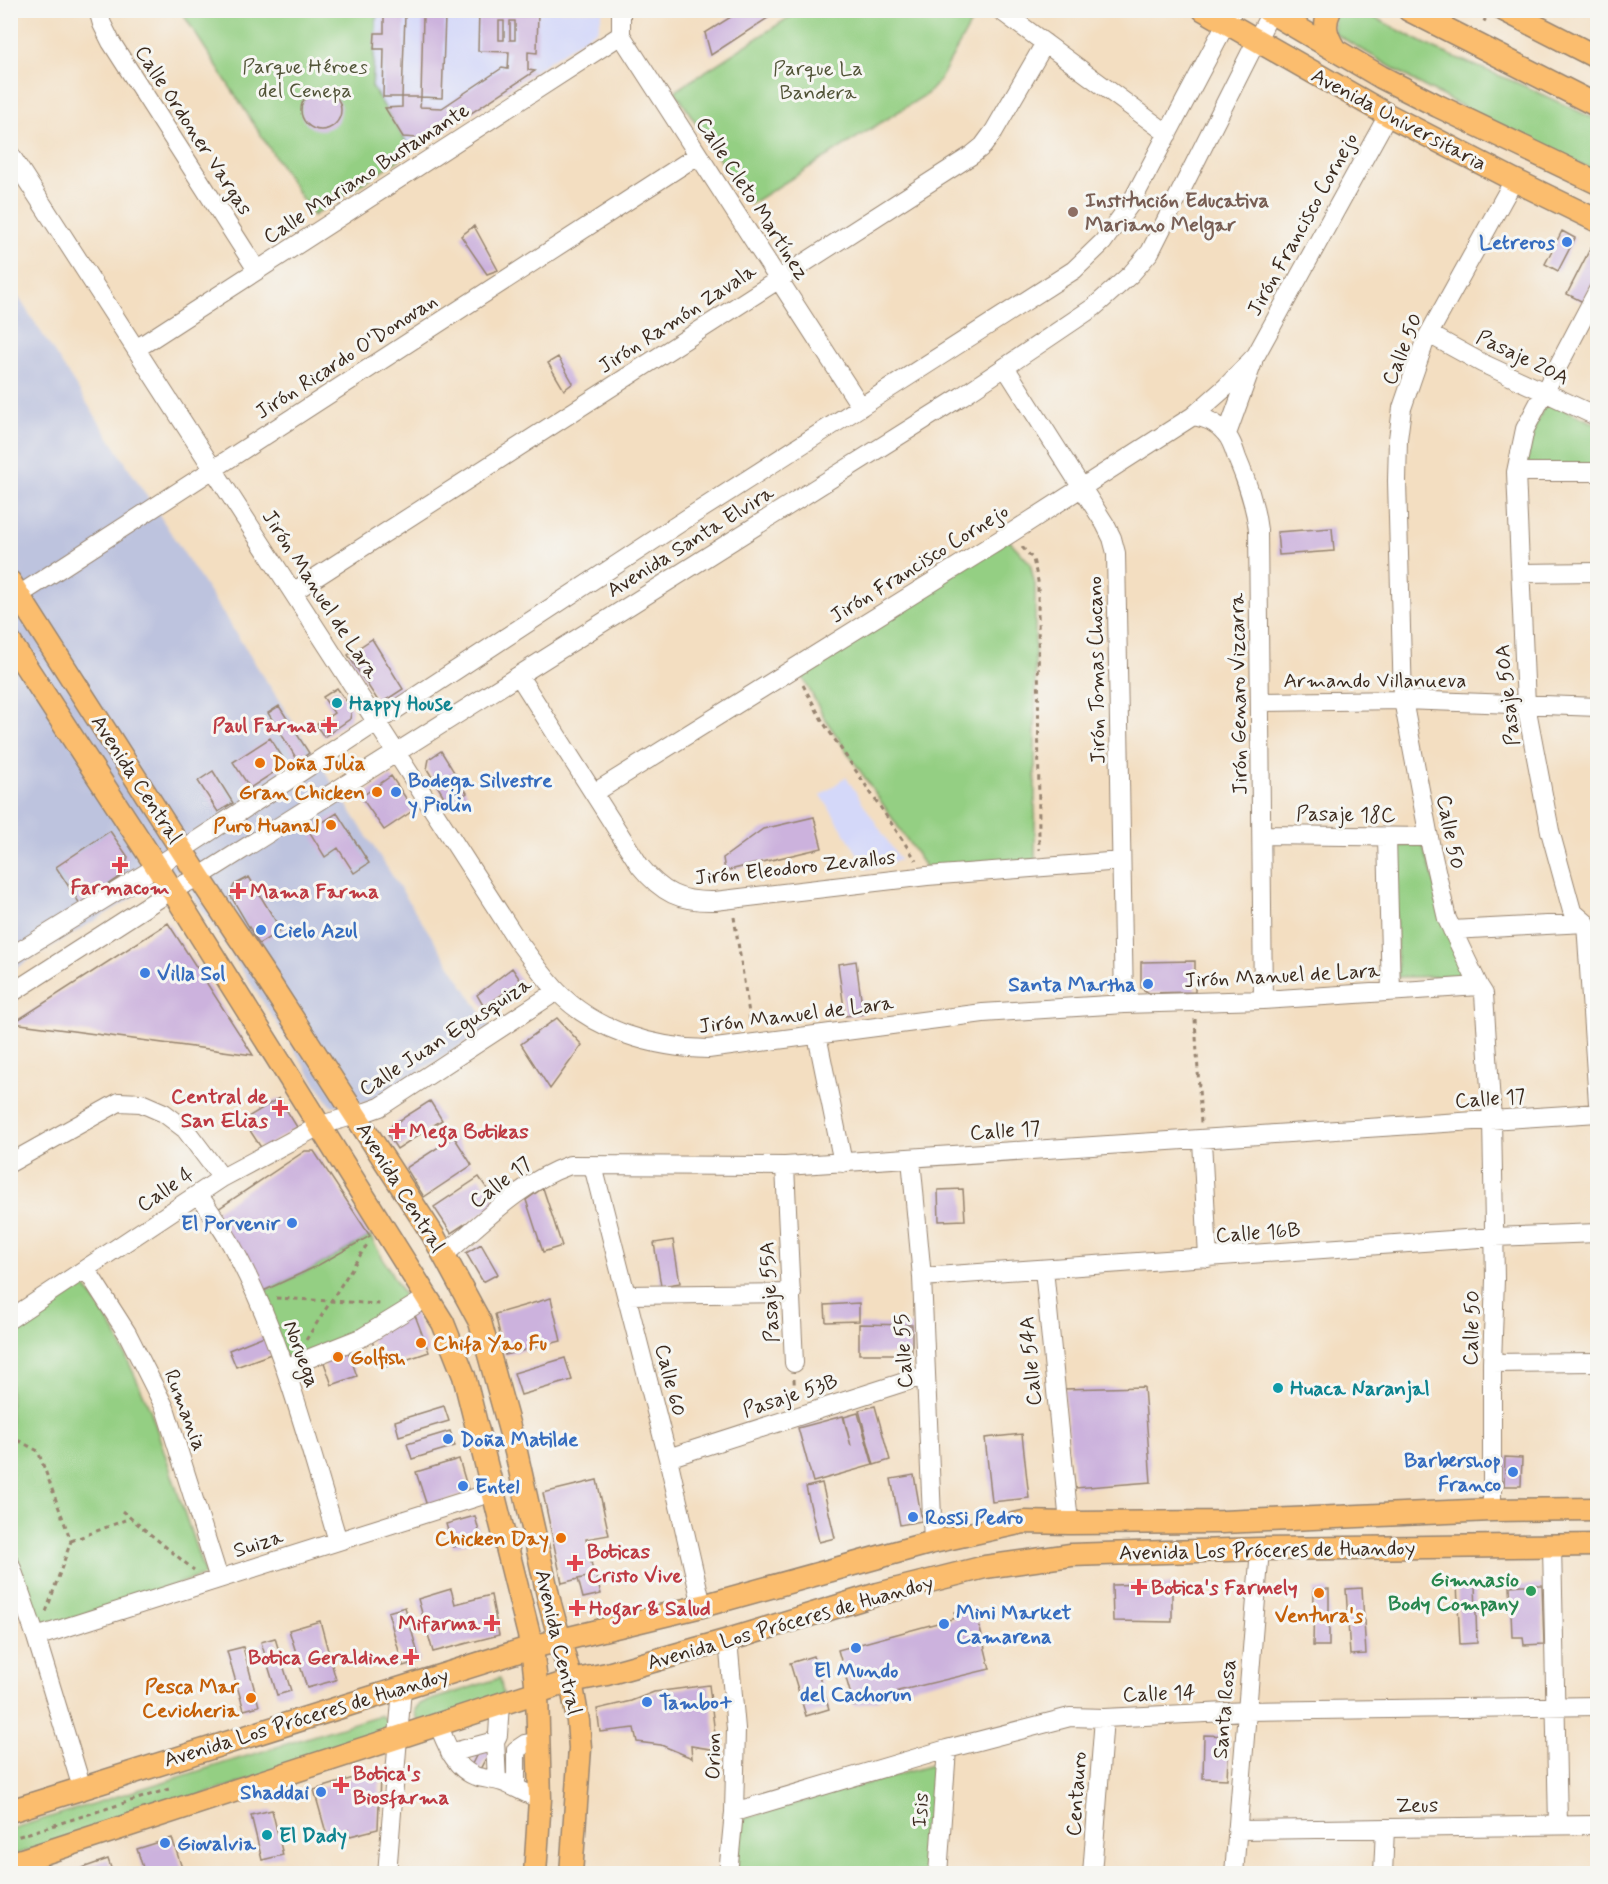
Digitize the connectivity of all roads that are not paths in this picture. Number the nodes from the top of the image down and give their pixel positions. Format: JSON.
{"nodes":[{"id":1,"x":98,"y":10,"type":"edge"},
{"id":2,"x":621,"y":10,"type":"edge"},
{"id":3,"x":1000,"y":10,"type":"edge"},
{"id":4,"x":1204,"y":10,"type":"edge"},
{"id":5,"x":1330,"y":10,"type":"edge"},
{"id":6,"x":1409,"y":10,"type":"edge"},
{"id":7,"x":1504,"y":10,"type":"edge"},
{"id":8,"x":1270,"y":11,"type":"edge"},
{"id":9,"x":1229,"y":17,"type":"edge"},
{"id":10,"x":621,"y":35,"type":"junction"},
{"id":11,"x":1256,"y":42,"type":"junction"},
{"id":12,"x":1045,"y":43,"type":"junction"},
{"id":13,"x":1334,"y":48,"type":"junction"},
{"id":14,"x":1598,"y":58,"type":"edge"},
{"id":15,"x":1598,"y":106,"type":"edge"},
{"id":16,"x":1388,"y":115,"type":"junction"},
{"id":17,"x":1168,"y":134,"type":"junction"},
{"id":18,"x":10,"y":154,"type":"edge"},
{"id":19,"x":698,"y":155,"type":"junction"},
{"id":20,"x":1514,"y":180,"type":"junction"},
{"id":21,"x":1598,"y":183,"type":"edge"},
{"id":22,"x":1598,"y":221,"type":"edge"},
{"id":23,"x":257,"y":270,"type":"junction"},
{"id":24,"x":779,"y":280,"type":"junction"},
{"id":25,"x":1598,"y":290,"type":"edge"},
{"id":26,"x":1429,"y":334,"type":"junction"},
{"id":27,"x":136,"y":349,"type":"junction"},
{"id":28,"x":1256,"y":355,"type":"junction"},
{"id":29,"x":1005,"y":367,"type":"junction"},
{"id":30,"x":1544,"y":393,"type":"junction"},
{"id":31,"x":861,"y":407,"type":"junction"},
{"id":32,"x":1193,"y":416,"type":"junction"},
{"id":33,"x":1598,"y":417,"type":"edge"},
{"id":34,"x":1227,"y":434,"type":"junction"},
{"id":35,"x":214,"y":469,"type":"junction"},
{"id":36,"x":1516,"y":472,"type":"junction"},
{"id":37,"x":1598,"y":472,"type":"edge"},
{"id":38,"x":1082,"y":487,"type":"junction"},
{"id":39,"x":1598,"y":572,"type":"edge"},
{"id":40,"x":1521,"y":573,"type":"junction"},
{"id":41,"x":15,"y":588,"type":"edge"},
{"id":42,"x":293,"y":592,"type":"junction"},
{"id":43,"x":10,"y":642,"type":"edge"},
{"id":44,"x":519,"y":676,"type":"junction"},
{"id":45,"x":1403,"y":700,"type":"junction"},
{"id":46,"x":1261,"y":702,"type":"junction"},
{"id":47,"x":1526,"y":705,"type":"junction"},
{"id":48,"x":1598,"y":707,"type":"edge"},
{"id":49,"x":377,"y":722,"type":"junction"},
{"id":50,"x":397,"y":752,"type":"junction"},
{"id":51,"x":594,"y":793,"type":"junction"},
{"id":52,"x":1262,"y":835,"type":"junction"},
{"id":53,"x":1387,"y":837,"type":"junction"},
{"id":54,"x":1429,"y":837,"type":"junction"},
{"id":55,"x":182,"y":849,"type":"junction"},
{"id":56,"x":1121,"y":861,"type":"junction"},
{"id":57,"x":156,"y":867,"type":"junction"},
{"id":58,"x":199,"y":877,"type":"junction"},
{"id":59,"x":172,"y":890,"type":"junction"},
{"id":60,"x":1586,"y":923,"type":"junction"},
{"id":61,"x":1452,"y":930,"type":"junction"},
{"id":62,"x":10,"y":957,"type":"edge"},
{"id":63,"x":1479,"y":986,"type":"junction"},
{"id":64,"x":557,"y":991,"type":"junction"},
{"id":65,"x":1390,"y":992,"type":"junction"},
{"id":66,"x":10,"y":994,"type":"edge"},
{"id":67,"x":1263,"y":1000,"type":"junction"},
{"id":68,"x":1124,"y":1004,"type":"junction"},
{"id":69,"x":817,"y":1035,"type":"junction"},
{"id":70,"x":1598,"y":1102,"type":"edge"},
{"id":71,"x":1598,"y":1113,"type":"edge"},
{"id":72,"x":355,"y":1115,"type":"junction"},
{"id":73,"x":1492,"y":1120,"type":"junction"},
{"id":74,"x":321,"y":1125,"type":"junction"},
{"id":75,"x":1202,"y":1140,"type":"junction"},
{"id":76,"x":911,"y":1159,"type":"junction"},
{"id":77,"x":10,"y":1163,"type":"edge"},
{"id":78,"x":843,"y":1163,"type":"junction"},
{"id":79,"x":593,"y":1166,"type":"junction"},
{"id":80,"x":785,"y":1166,"type":"junction"},
{"id":81,"x":222,"y":1178,"type":"junction"},
{"id":82,"x":198,"y":1194,"type":"junction"},
{"id":83,"x":1598,"y":1233,"type":"edge"},
{"id":84,"x":1494,"y":1238,"type":"junction"},
{"id":85,"x":444,"y":1255,"type":"junction"},
{"id":86,"x":1208,"y":1258,"type":"junction"},
{"id":87,"x":86,"y":1269,"type":"junction"},
{"id":88,"x":1044,"y":1269,"type":"junction"},
{"id":89,"x":922,"y":1277,"type":"junction"},
{"id":90,"x":792,"y":1293,"type":"junction"},
{"id":91,"x":626,"y":1295,"type":"junction"},
{"id":92,"x":428,"y":1297,"type":"junction"},
{"id":93,"x":10,"y":1319,"type":"edge"},
{"id":94,"x":1598,"y":1362,"type":"edge"},
{"id":95,"x":794,"y":1363,"type":"road end"},
{"id":96,"x":1492,"y":1363,"type":"junction"},
{"id":97,"x":285,"y":1368,"type":"junction"},
{"id":98,"x":926,"y":1375,"type":"junction"},
{"id":99,"x":668,"y":1458,"type":"junction"},
{"id":100,"x":493,"y":1491,"type":"junction"},
{"id":101,"x":1598,"y":1509,"type":"edge"},
{"id":102,"x":1492,"y":1510,"type":"junction"},
{"id":103,"x":1069,"y":1523,"type":"junction"},
{"id":104,"x":338,"y":1541,"type":"junction"},
{"id":105,"x":933,"y":1542,"type":"junction"},
{"id":106,"x":1598,"y":1545,"type":"edge"},
{"id":107,"x":1552,"y":1546,"type":"junction"},
{"id":108,"x":1260,"y":1549,"type":"junction"},
{"id":109,"x":10,"y":1563,"type":"edge"},
{"id":110,"x":219,"y":1579,"type":"junction"},
{"id":111,"x":702,"y":1606,"type":"junction"},
{"id":112,"x":36,"y":1637,"type":"junction"},
{"id":113,"x":728,"y":1640,"type":"junction"},
{"id":114,"x":559,"y":1641,"type":"junction"},
{"id":115,"x":532,"y":1647,"type":"junction"},
{"id":116,"x":570,"y":1681,"type":"junction"},
{"id":117,"x":402,"y":1688,"type":"junction"},
{"id":118,"x":537,"y":1692,"type":"junction"},
{"id":119,"x":500,"y":1703,"type":"junction"},
{"id":120,"x":1598,"y":1706,"type":"edge"},
{"id":121,"x":1555,"y":1707,"type":"junction"},
{"id":122,"x":1247,"y":1712,"type":"junction"},
{"id":123,"x":1104,"y":1718,"type":"junction"},
{"id":124,"x":438,"y":1724,"type":"junction"},
{"id":125,"x":397,"y":1738,"type":"junction"},
{"id":126,"x":495,"y":1741,"type":"junction"},
{"id":127,"x":539,"y":1742,"type":"junction"},
{"id":128,"x":947,"y":1749,"type":"junction"},
{"id":129,"x":450,"y":1754,"type":"junction"},
{"id":130,"x":497,"y":1780,"type":"junction"},
{"id":131,"x":516,"y":1787,"type":"junction"},
{"id":132,"x":82,"y":1788,"type":"junction"},
{"id":133,"x":540,"y":1799,"type":"junction"},
{"id":134,"x":10,"y":1811,"type":"edge"},
{"id":135,"x":734,"y":1812,"type":"junction"},
{"id":136,"x":1598,"y":1825,"type":"edge"},
{"id":137,"x":1558,"y":1826,"type":"junction"},
{"id":138,"x":1385,"y":1828,"type":"junction"},
{"id":139,"x":1238,"y":1830,"type":"junction"},
{"id":140,"x":10,"y":1864,"type":"edge"},
{"id":141,"x":387,"y":1874,"type":"edge"},
{"id":142,"x":535,"y":1874,"type":"edge"},
{"id":143,"x":571,"y":1874,"type":"edge"},
{"id":144,"x":728,"y":1874,"type":"edge"},
{"id":145,"x":938,"y":1874,"type":"edge"},
{"id":146,"x":1092,"y":1874,"type":"edge"},
{"id":147,"x":1234,"y":1874,"type":"edge"},
{"id":148,"x":1383,"y":1874,"type":"edge"}],
"edges":[{"from":1,"to":23,"type":"street","name":"Calle Ordoner Vargas"},
{"from":2,"to":10,"type":"street"},
{"from":3,"to":12,"type":"street"},
{"from":4,"to":9,"type":"main road","name":"Avenida Universitaria"},
{"from":5,"to":13,"type":"main road"},
{"from":6,"to":15,"type":"main road"},
{"from":7,"to":14,"type":"main road"},
{"from":8,"to":11,"type":"street","name":"Avenida Santa Elvira"},
{"from":8,"to":13,"type":"main road","name":"Avenida Universitaria"},
{"from":9,"to":11,"type":"main road","name":"Avenida Universitaria"},
{"from":9,"to":17,"type":"street","name":"Avenida Santa Elvira"},
{"from":10,"to":19,"type":"street","name":"Calle Cleto Martínez"},
{"from":10,"to":23,"type":"street","name":"Calle Mariano Bustamante"},
{"from":11,"to":16,"type":"main road","name":"Avenida Universitaria"},
{"from":11,"to":29,"type":"street","name":"Avenida Santa Elvira"},
{"from":12,"to":17,"type":"street"},
{"from":12,"to":24,"type":"street","name":"Jirón Ramón Zavala"},
{"from":13,"to":21,"type":"main road","name":"Avenida Universitaria"},
{"from":16,"to":20,"type":"main road","name":"Avenida Universitaria"},
{"from":16,"to":28,"type":"street","name":"Jirón Francisco Cornejo"},
{"from":17,"to":31,"type":"street","name":"Avenida Santa Elvira"},
{"from":18,"to":27,"type":"street","name":"Jirón Manuel de Lara"},
{"from":19,"to":24,"type":"street","name":"Calle Cleto Martínez"},
{"from":19,"to":35,"type":"street","name":"Jirón Ricardo O'Donovan"},
{"from":20,"to":22,"type":"main road","name":"Avenida Universitaria"},
{"from":20,"to":26,"type":"street","name":"Calle 50"},
{"from":23,"to":27,"type":"street","name":"Calle Mariano Bustamante"},
{"from":24,"to":31,"type":"street","name":"Calle Cleto Martínez"},
{"from":24,"to":42,"type":"street","name":"Jirón Ramón Zavala"},
{"from":25,"to":30,"type":"street","name":"Pasaje 50A"},
{"from":26,"to":30,"type":"street","name":"Pasaje 20A"},
{"from":26,"to":45,"type":"street","name":"Calle 50"},
{"from":27,"to":35,"type":"street","name":"Jirón Manuel de Lara"},
{"from":28,"to":32,"type":"street","name":"Jirón Francisco Cornejo"},
{"from":28,"to":34,"type":"street","name":"Jirón Francisco Cornejo"},
{"from":29,"to":38,"type":"street","name":"Jirón Tomas Chocano"},
{"from":29,"to":44,"type":"street","name":"Avenida Santa Elvira"},
{"from":30,"to":33,"type":"street","name":"Pasaje 20A"},
{"from":30,"to":36,"type":"street","name":"Pasaje 50A"},
{"from":31,"to":49,"type":"street","name":"Avenida Santa Elvira"},
{"from":32,"to":34,"type":"street"},
{"from":32,"to":38,"type":"street","name":"Jirón Francisco Cornejo"},
{"from":34,"to":46,"type":"street","name":"Jirón Genaro Vizcarra"},
{"from":35,"to":41,"type":"street","name":"Jirón Ricardo O'Donovan"},
{"from":35,"to":42,"type":"street","name":"Jirón Manuel de Lara"},
{"from":36,"to":37,"type":"street"},
{"from":36,"to":40,"type":"street","name":"Pasaje 50A"},
{"from":38,"to":51,"type":"street","name":"Jirón Francisco Cornejo"},
{"from":38,"to":56,"type":"street","name":"Jirón Tomas Chocano"},
{"from":39,"to":40,"type":"street"},
{"from":40,"to":47,"type":"street","name":"Pasaje 50A"},
{"from":41,"to":55,"type":"main road","name":"Avenida Central"},
{"from":42,"to":49,"type":"street","name":"Jirón Manuel de Lara"},
{"from":43,"to":57,"type":"main road","name":"Avenida Central"},
{"from":44,"to":50,"type":"street","name":"Avenida Santa Elvira"},
{"from":44,"to":51,"type":"street","name":"Jirón Eleodoro Zevallos"},
{"from":45,"to":46,"type":"street","name":"Armando Villanueva"},
{"from":45,"to":47,"type":"street","name":"Armando Villanueva"},
{"from":45,"to":54,"type":"street","name":"Calle 50"},
{"from":46,"to":52,"type":"street","name":"Jirón Genaro Vizcarra"},
{"from":47,"to":48,"type":"street","name":"Armando Villanueva"},
{"from":47,"to":60,"type":"street","name":"Pasaje 50A"},
{"from":49,"to":50,"type":"street","name":"Jirón Manuel de Lara"},
{"from":49,"to":55,"type":"street","name":"Avenida Santa Elvira"},
{"from":50,"to":58,"type":"street","name":"Avenida Santa Elvira"},
{"from":50,"to":64,"type":"street","name":"Jirón Manuel de Lara"},
{"from":51,"to":56,"type":"street","name":"Jirón Eleodoro Zevallos"},
{"from":52,"to":53,"type":"street","name":"Pasaje 18C"},
{"from":52,"to":67,"type":"street","name":"Jirón Genaro Vizcarra"},
{"from":53,"to":54,"type":"street","name":"Pasaje 18C"},
{"from":53,"to":65,"type":"street"},
{"from":54,"to":61,"type":"street","name":"Calle 50"},
{"from":55,"to":57,"type":"street","name":"Avenida Santa Elvira"},
{"from":55,"to":58,"type":"main road","name":"Avenida Central"},
{"from":56,"to":68,"type":"street","name":"Jirón Tomas Chocano"},
{"from":57,"to":59,"type":"main road","name":"Avenida Central"},
{"from":57,"to":62,"type":"street","name":"Avenida Santa Elvira"},
{"from":58,"to":59,"type":"street","name":"Avenida Santa Elvira"},
{"from":58,"to":72,"type":"main road","name":"Avenida Central"},
{"from":59,"to":66,"type":"street","name":"Avenida Santa Elvira"},
{"from":59,"to":74,"type":"main road","name":"Avenida Central"},
{"from":60,"to":61,"type":"street"},
{"from":60,"to":70,"type":"street"},
{"from":61,"to":63,"type":"street","name":"Calle 50"},
{"from":63,"to":65,"type":"street","name":"Jirón Manuel de Lara"},
{"from":63,"to":73,"type":"street","name":"Calle 50"},
{"from":64,"to":69,"type":"street","name":"Jirón Manuel de Lara"},
{"from":64,"to":72,"type":"street","name":"Calle Juan Egusquiza"},
{"from":65,"to":67,"type":"street","name":"Jirón Manuel de Lara"},
{"from":67,"to":68,"type":"street","name":"Jirón Manuel de Lara"},
{"from":68,"to":69,"type":"street","name":"Jirón Manuel de Lara"},
{"from":69,"to":78,"type":"street"},
{"from":71,"to":73,"type":"street","name":"Calle 17"},
{"from":72,"to":74,"type":"street","name":"Calle 4"},
{"from":72,"to":85,"type":"main road","name":"Avenida Central"},
{"from":73,"to":75,"type":"street","name":"Calle 17"},
{"from":73,"to":84,"type":"street","name":"Calle 50"},
{"from":74,"to":81,"type":"street","name":"Calle 4"},
{"from":74,"to":92,"type":"main road","name":"Avenida Central"},
{"from":75,"to":76,"type":"street","name":"Calle 17"},
{"from":75,"to":86,"type":"street"},
{"from":76,"to":78,"type":"street","name":"Calle 17"},
{"from":76,"to":89,"type":"street","name":"Calle 55"},
{"from":77,"to":81,"type":"street"},
{"from":78,"to":80,"type":"street","name":"Calle 17"},
{"from":79,"to":80,"type":"street","name":"Calle 17"},
{"from":79,"to":85,"type":"street","name":"Calle 17"},
{"from":79,"to":91,"type":"street","name":"Calle 60"},
{"from":80,"to":90,"type":"street","name":"Pasaje 55A"},
{"from":81,"to":82,"type":"street","name":"Calle 4"},
{"from":82,"to":87,"type":"street","name":"Calle 4"},
{"from":82,"to":97,"type":"street","name":"Noruega"},
{"from":83,"to":84,"type":"street","name":"Calle 16B"},
{"from":84,"to":86,"type":"street","name":"Calle 16B"},
{"from":84,"to":96,"type":"street","name":"Calle 50"},
{"from":85,"to":114,"type":"main road","name":"Avenida Central"},
{"from":86,"to":88,"type":"street","name":"Calle 16B"},
{"from":87,"to":93,"type":"street","name":"Calle 4"},
{"from":87,"to":110,"type":"street","name":"Rumania"},
{"from":88,"to":89,"type":"street","name":"Calle 16B"},
{"from":88,"to":103,"type":"street","name":"Calle 54A"},
{"from":89,"to":98,"type":"street","name":"Calle 55"},
{"from":90,"to":91,"type":"street"},
{"from":90,"to":95,"type":"street","name":"Pasaje 55A"},
{"from":91,"to":99,"type":"street","name":"Calle 60"},
{"from":92,"to":97,"type":"street"},
{"from":92,"to":100,"type":"main road","name":"Avenida Central"},
{"from":94,"to":96,"type":"street"},
{"from":96,"to":102,"type":"street","name":"Calle 50"},
{"from":97,"to":104,"type":"street","name":"Noruega"},
{"from":98,"to":99,"type":"street","name":"Pasaje 53B"},
{"from":98,"to":105,"type":"street","name":"Calle 55"},
{"from":99,"to":111,"type":"street","name":"Calle 60"},
{"from":100,"to":104,"type":"street","name":"Suiza"},
{"from":100,"to":115,"type":"main road","name":"Avenida Central"},
{"from":101,"to":102,"type":"main road","name":"Avenida Los Próceres de Huandoy"},
{"from":102,"to":103,"type":"main road","name":"Avenida Los Próceres de Huandoy"},
{"from":103,"to":105,"type":"main road","name":"Avenida Los Próceres de Huandoy"},
{"from":104,"to":110,"type":"street","name":"Suiza"},
{"from":105,"to":111,"type":"main road","name":"Avenida Los Próceres de Huandoy"},
{"from":106,"to":107,"type":"main road","name":"Avenida Los Próceres de Huandoy"},
{"from":107,"to":108,"type":"main road","name":"Avenida Los Próceres de Huandoy"},
{"from":107,"to":121,"type":"street"},
{"from":108,"to":113,"type":"main road","name":"Avenida Los Próceres de Huandoy"},
{"from":108,"to":122,"type":"street","name":"Santa Rosa"},
{"from":109,"to":112,"type":"street"},
{"from":110,"to":112,"type":"street","name":"Suiza"},
{"from":111,"to":114,"type":"main road","name":"Avenida Los Próceres de Huandoy"},
{"from":112,"to":132,"type":"street"},
{"from":113,"to":116,"type":"main road","name":"Avenida Los Próceres de Huandoy"},
{"from":113,"to":135,"type":"street","name":"Orion"},
{"from":114,"to":115,"type":"main road","name":"Avenida Los Próceres de Huandoy"},
{"from":114,"to":116,"type":"main road","name":"Avenida Central"},
{"from":115,"to":117,"type":"main road","name":"Avenida Los Próceres de Huandoy"},
{"from":115,"to":118,"type":"main road","name":"Avenida Central"},
{"from":116,"to":118,"type":"main road","name":"Avenida Los Próceres de Huandoy"},
{"from":116,"to":143,"type":"main road","name":"Avenida Central"},
{"from":117,"to":125,"type":"street"},
{"from":117,"to":132,"type":"main road","name":"Avenida Los Próceres de Huandoy"},
{"from":118,"to":119,"type":"main road","name":"Avenida Los Próceres de Huandoy"},
{"from":118,"to":127,"type":"main road","name":"Avenida Central"},
{"from":119,"to":124,"type":"main road","name":"Avenida Los Próceres de Huandoy"},
{"from":119,"to":126,"type":"street"},
{"from":120,"to":121,"type":"street","name":"Calle 14"},
{"from":121,"to":122,"type":"street","name":"Calle 14"},
{"from":121,"to":137,"type":"street"},
{"from":122,"to":123,"type":"street","name":"Calle 14"},
{"from":122,"to":139,"type":"street","name":"Santa Rosa"},
{"from":123,"to":128,"type":"street","name":"Calle 14"},
{"from":123,"to":146,"type":"street","name":"Centauro"},
{"from":124,"to":125,"type":"main road","name":"Avenida Los Próceres de Huandoy"},
{"from":124,"to":129,"type":"street"},
{"from":125,"to":140,"type":"main road","name":"Avenida Los Próceres de Huandoy"},
{"from":125,"to":141,"type":"street"},
{"from":126,"to":129,"type":"street"},
{"from":126,"to":130,"type":"street"},
{"from":127,"to":131,"type":"street"},
{"from":127,"to":133,"type":"main road","name":"Avenida Central"},
{"from":128,"to":135,"type":"street","name":"Calle 14"},
{"from":128,"to":145,"type":"street","name":"Isis"},
{"from":129,"to":130,"type":"street"},
{"from":130,"to":131,"type":"street"},
{"from":131,"to":133,"type":"street"},
{"from":132,"to":134,"type":"main road","name":"Avenida Los Próceres de Huandoy"},
{"from":133,"to":142,"type":"main road","name":"Avenida Central"},
{"from":135,"to":144,"type":"street","name":"Orion"},
{"from":136,"to":137,"type":"street","name":"Zeus"},
{"from":137,"to":138,"type":"street","name":"Zeus"},
{"from":138,"to":139,"type":"street","name":"Zeus"},
{"from":138,"to":148,"type":"street"},
{"from":139,"to":147,"type":"street","name":"Santa Rosa"}]}
